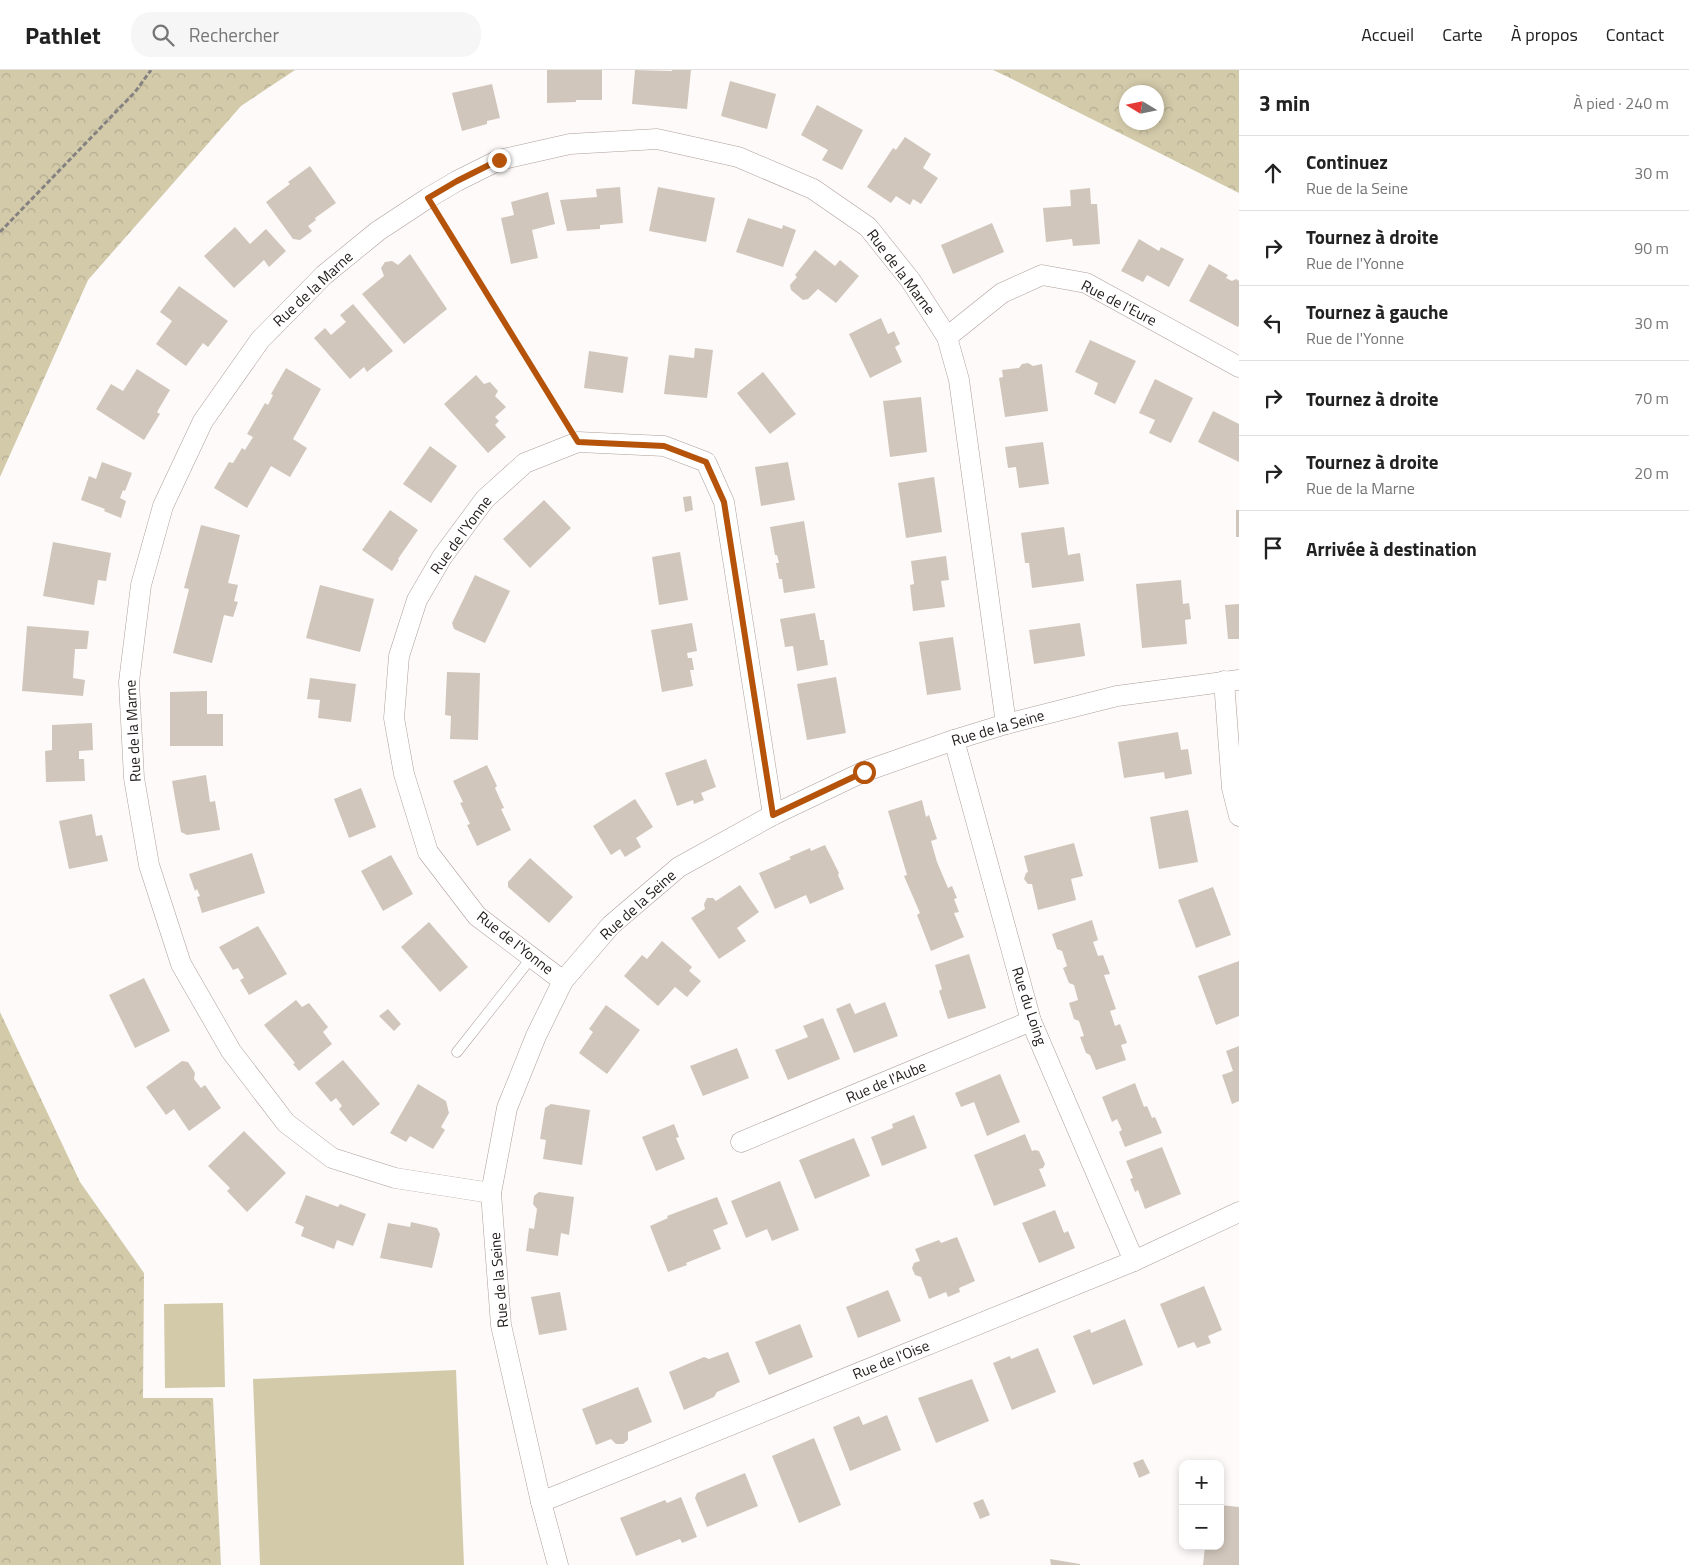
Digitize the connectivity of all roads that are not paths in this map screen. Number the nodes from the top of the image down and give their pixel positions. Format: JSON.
{"nodes":[{"id":1,"x":947,"y":337,"type":"junction"},
{"id":2,"x":1239,"y":367,"type":"edge"},
{"id":3,"x":1231,"y":680,"type":"edge"},
{"id":4,"x":1006,"y":724,"type":"junction"},
{"id":5,"x":954,"y":740,"type":"junction"},
{"id":6,"x":773,"y":815,"type":"junction"},
{"id":7,"x":1239,"y":816,"type":"edge"},
{"id":8,"x":532,"y":957,"type":"junction"},
{"id":9,"x":563,"y":981,"type":"junction"},
{"id":10,"x":1031,"y":1021,"type":"junction"},
{"id":11,"x":457,"y":1052,"type":"dead end"},
{"id":12,"x":741,"y":1142,"type":"dead end"},
{"id":13,"x":491,"y":1193,"type":"junction"},
{"id":14,"x":1239,"y":1212,"type":"edge"},
{"id":15,"x":1134,"y":1261,"type":"junction"},
{"id":16,"x":541,"y":1502,"type":"junction"},
{"id":17,"x":558,"y":1565,"type":"edge"}],
"edges":[{"from":1,"to":2,"type":"street","name":"Rue de l'Eure"},
{"from":1,"to":4,"type":"street","name":"Rue de la Marne"},
{"from":1,"to":13,"type":"street","name":"Rue de la Marne"},
{"from":3,"to":4,"type":"street","name":"Rue de la Seine"},
{"from":3,"to":7,"type":"street"},
{"from":4,"to":5,"type":"street","name":"Rue de la Seine"},
{"from":5,"to":6,"type":"street","name":"Rue de la Seine"},
{"from":5,"to":10,"type":"street","name":"Rue du Loing"},
{"from":6,"to":8,"type":"street","name":"Rue de l'Yonne"},
{"from":6,"to":9,"type":"street","name":"Rue de la Seine"},
{"from":8,"to":9,"type":"street","name":"Rue de l'Yonne"},
{"from":8,"to":11,"type":"lane"},
{"from":9,"to":13,"type":"street","name":"Rue de la Seine"},
{"from":10,"to":12,"type":"street","name":"Rue de l'Aube"},
{"from":10,"to":15,"type":"street","name":"Rue du Loing"},
{"from":13,"to":16,"type":"street","name":"Rue de la Seine"},
{"from":14,"to":15,"type":"street","name":"Rue de l'Oise"},
{"from":15,"to":16,"type":"street","name":"Rue de l'Oise"},
{"from":16,"to":17,"type":"street","name":"Rue de la Seine"}]}
